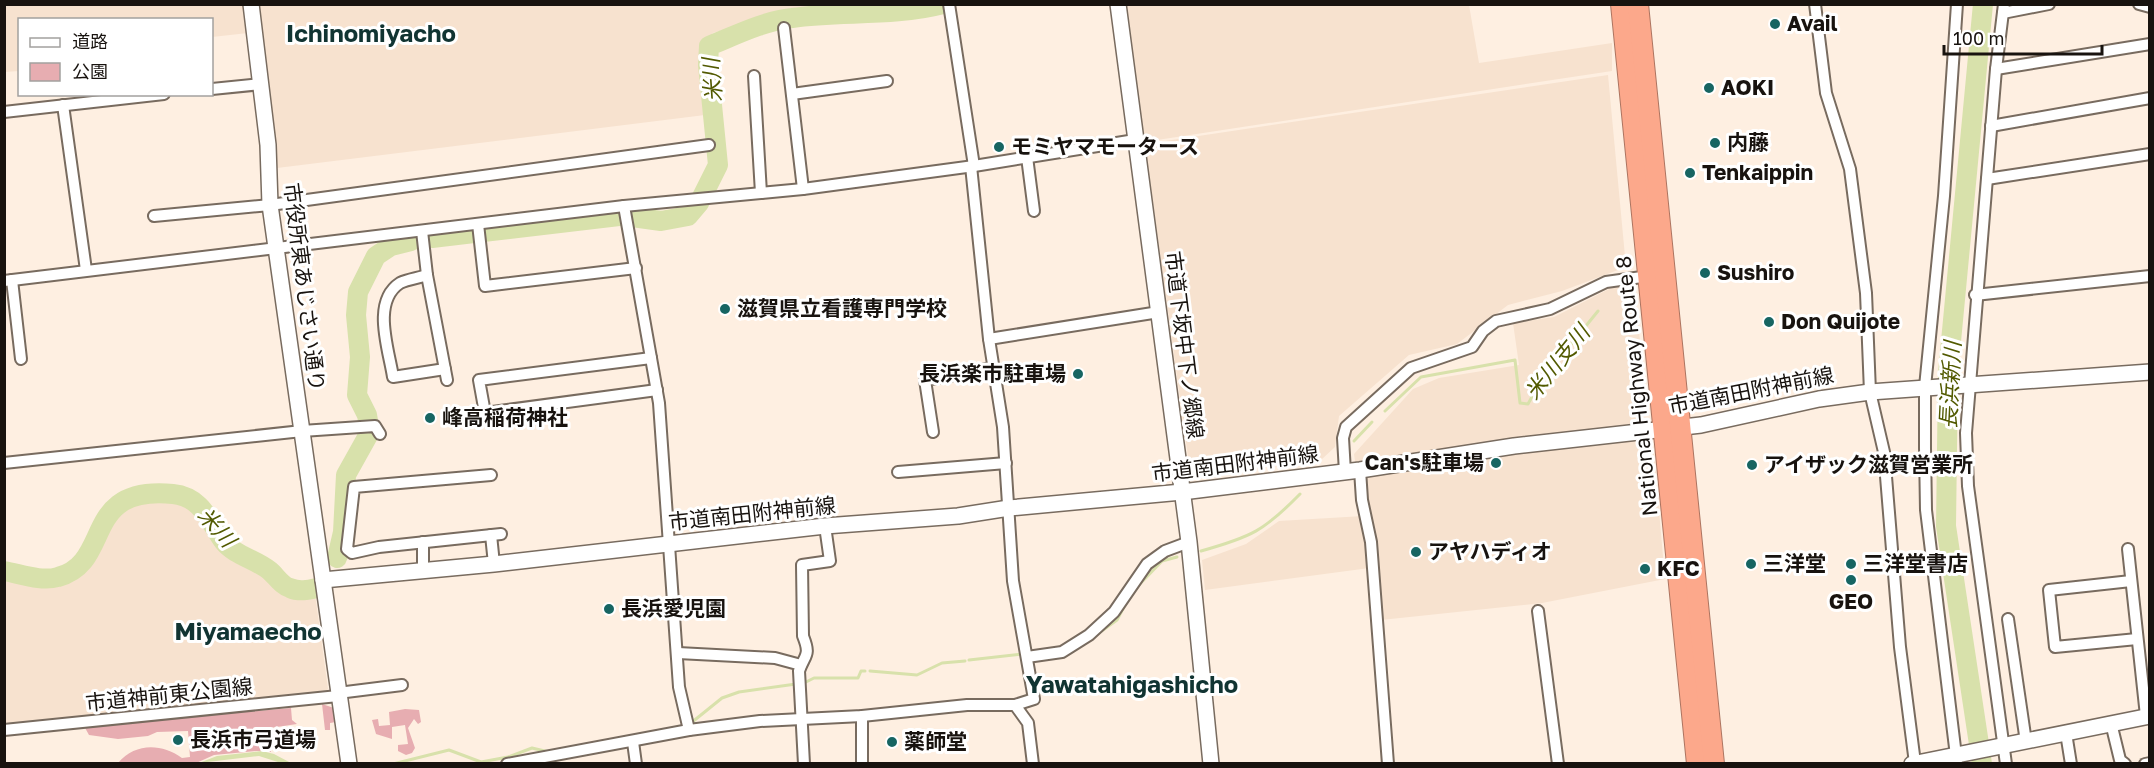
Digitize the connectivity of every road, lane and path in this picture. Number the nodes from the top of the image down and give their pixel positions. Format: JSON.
{"nodes":[{"id":1,"x":251,"y":4,"type":"edge"},
{"id":2,"x":1118,"y":4,"type":"edge"},
{"id":3,"x":1621,"y":4,"type":"edge"},
{"id":4,"x":1638,"y":4,"type":"edge"},
{"id":5,"x":1815,"y":4,"type":"edge"},
{"id":6,"x":1957,"y":4,"type":"edge"},
{"id":7,"x":2049,"y":4,"type":"edge"},
{"id":8,"x":2139,"y":4,"type":"edge"},
{"id":9,"x":950,"y":7,"type":"edge"},
{"id":10,"x":2150,"y":7,"type":"edge"},
{"id":11,"x":2004,"y":9,"type":"edge"},
{"id":12,"x":784,"y":28,"type":"dead end"},
{"id":13,"x":2150,"y":44,"type":"edge"},
{"id":14,"x":1995,"y":69,"type":"junction"},
{"id":15,"x":754,"y":76,"type":"dead end"},
{"id":16,"x":887,"y":81,"type":"dead end"},
{"id":17,"x":261,"y":84,"type":"junction"},
{"id":18,"x":213,"y":89,"type":"edge"},
{"id":19,"x":792,"y":94,"type":"junction"},
{"id":20,"x":146,"y":96,"type":"edge"},
{"id":21,"x":2150,"y":98,"type":"edge"},
{"id":22,"x":63,"y":105,"type":"junction"},
{"id":23,"x":4,"y":112,"type":"edge"},
{"id":24,"x":1991,"y":126,"type":"junction"},
{"id":25,"x":1135,"y":140,"type":"junction"},
{"id":26,"x":709,"y":145,"type":"dead end"},
{"id":27,"x":2150,"y":154,"type":"edge"},
{"id":28,"x":1027,"y":157,"type":"junction"},
{"id":29,"x":972,"y":166,"type":"junction"},
{"id":30,"x":1987,"y":179,"type":"junction"},
{"id":31,"x":803,"y":189,"type":"junction"},
{"id":32,"x":760,"y":193,"type":"junction"},
{"id":33,"x":270,"y":206,"type":"junction"},
{"id":34,"x":624,"y":206,"type":"junction"},
{"id":35,"x":1034,"y":211,"type":"dead end"},
{"id":36,"x":153,"y":216,"type":"dead end"},
{"id":37,"x":478,"y":224,"type":"junction"},
{"id":38,"x":422,"y":231,"type":"junction"},
{"id":39,"x":276,"y":248,"type":"junction"},
{"id":40,"x":636,"y":268,"type":"junction"},
{"id":41,"x":86,"y":270,"type":"junction"},
{"id":42,"x":427,"y":275,"type":"junction"},
{"id":43,"x":1649,"y":276,"type":"junction"},
{"id":44,"x":2150,"y":276,"type":"edge"},
{"id":45,"x":8,"y":280,"type":"edge"},
{"id":46,"x":1976,"y":295,"type":"junction"},
{"id":47,"x":1160,"y":312,"type":"junction"},
{"id":48,"x":988,"y":339,"type":"junction"},
{"id":49,"x":651,"y":358,"type":"junction"},
{"id":50,"x":21,"y":359,"type":"dead end"},
{"id":51,"x":993,"y":368,"type":"junction"},
{"id":52,"x":2150,"y":372,"type":"edge"},
{"id":53,"x":1968,"y":384,"type":"junction"},
{"id":54,"x":1925,"y":387,"type":"junction"},
{"id":55,"x":657,"y":390,"type":"junction"},
{"id":56,"x":1870,"y":392,"type":"junction"},
{"id":57,"x":373,"y":429,"type":"dead end"},
{"id":58,"x":1673,"y":429,"type":"junction"},
{"id":59,"x":302,"y":431,"type":"junction"},
{"id":60,"x":933,"y":432,"type":"dead end"},
{"id":61,"x":4,"y":463,"type":"edge"},
{"id":62,"x":1006,"y":463,"type":"junction"},
{"id":63,"x":1352,"y":471,"type":"junction"},
{"id":64,"x":898,"y":472,"type":"dead end"},
{"id":65,"x":491,"y":475,"type":"dead end"},
{"id":66,"x":1182,"y":492,"type":"junction"},
{"id":67,"x":1010,"y":508,"type":"junction"},
{"id":68,"x":825,"y":526,"type":"junction"},
{"id":69,"x":423,"y":542,"type":"junction"},
{"id":70,"x":1189,"y":542,"type":"junction"},
{"id":71,"x":670,"y":544,"type":"junction"},
{"id":72,"x":2128,"y":549,"type":"dead end"},
{"id":73,"x":494,"y":564,"type":"junction"},
{"id":74,"x":423,"y":570,"type":"junction"},
{"id":75,"x":331,"y":580,"type":"junction"},
{"id":76,"x":2132,"y":581,"type":"junction"},
{"id":77,"x":1538,"y":612,"type":"dead end"},
{"id":78,"x":2008,"y":619,"type":"dead end"},
{"id":79,"x":2138,"y":639,"type":"junction"},
{"id":80,"x":678,"y":653,"type":"junction"},
{"id":81,"x":1027,"y":657,"type":"junction"},
{"id":82,"x":801,"y":665,"type":"junction"},
{"id":83,"x":402,"y":684,"type":"dead end"},
{"id":84,"x":338,"y":695,"type":"junction"},
{"id":85,"x":1016,"y":705,"type":"junction"},
{"id":86,"x":862,"y":716,"type":"junction"},
{"id":87,"x":2148,"y":716,"type":"edge"},
{"id":88,"x":801,"y":719,"type":"junction"},
{"id":89,"x":2111,"y":723,"type":"junction"},
{"id":90,"x":4,"y":730,"type":"edge"},
{"id":91,"x":689,"y":730,"type":"junction"},
{"id":92,"x":2066,"y":733,"type":"junction"},
{"id":93,"x":2026,"y":741,"type":"junction"},
{"id":94,"x":633,"y":742,"type":"junction"},
{"id":95,"x":2003,"y":747,"type":"junction"},
{"id":96,"x":1956,"y":760,"type":"edge"},
{"id":97,"x":547,"y":761,"type":"edge"},
{"id":98,"x":1913,"y":763,"type":"edge"},
{"id":99,"x":349,"y":764,"type":"edge"},
{"id":100,"x":507,"y":764,"type":"edge"},
{"id":101,"x":636,"y":764,"type":"edge"},
{"id":102,"x":804,"y":764,"type":"edge"},
{"id":103,"x":861,"y":764,"type":"edge"},
{"id":104,"x":1033,"y":764,"type":"edge"},
{"id":105,"x":1211,"y":764,"type":"edge"},
{"id":106,"x":1388,"y":764,"type":"edge"},
{"id":107,"x":1558,"y":764,"type":"edge"},
{"id":108,"x":1697,"y":764,"type":"edge"},
{"id":109,"x":1714,"y":764,"type":"edge"},
{"id":110,"x":2006,"y":764,"type":"edge"},
{"id":111,"x":2071,"y":764,"type":"edge"},
{"id":112,"x":2126,"y":764,"type":"edge"}],
"edges":[{"from":1,"to":17,"type":"street","name":"市役所東あじさい通り"},
{"from":2,"to":25,"type":"street","name":"市道下坂中下ノ郷線"},
{"from":3,"to":43,"type":"highway","name":"National Highway Route 8"},
{"from":4,"to":58,"type":"highway","name":"National Highway Route 8"},
{"from":5,"to":56,"type":"street"},
{"from":6,"to":54,"type":"street"},
{"from":7,"to":11,"type":"street"},
{"from":8,"to":10,"type":"street"},
{"from":9,"to":29,"type":"street"},
{"from":11,"to":14,"type":"street"},
{"from":12,"to":19,"type":"street"},
{"from":13,"to":14,"type":"street"},
{"from":14,"to":24,"type":"street"},
{"from":15,"to":32,"type":"street"},
{"from":16,"to":19,"type":"street"},
{"from":17,"to":18,"type":"street"},
{"from":17,"to":33,"type":"street","name":"市役所東あじさい通り"},
{"from":19,"to":31,"type":"street"},
{"from":20,"to":22,"type":"street"},
{"from":21,"to":24,"type":"street"},
{"from":22,"to":23,"type":"street"},
{"from":22,"to":41,"type":"street"},
{"from":24,"to":30,"type":"street"},
{"from":25,"to":28,"type":"street"},
{"from":25,"to":47,"type":"street","name":"市道下坂中下ノ郷線"},
{"from":26,"to":33,"type":"street"},
{"from":27,"to":30,"type":"street"},
{"from":28,"to":29,"type":"street"},
{"from":28,"to":35,"type":"street"},
{"from":29,"to":31,"type":"street"},
{"from":29,"to":48,"type":"street"},
{"from":30,"to":46,"type":"street"},
{"from":31,"to":32,"type":"street"},
{"from":32,"to":34,"type":"street"},
{"from":33,"to":36,"type":"street"},
{"from":33,"to":39,"type":"street","name":"市役所東あじさい通り"},
{"from":34,"to":37,"type":"street"},
{"from":34,"to":40,"type":"street"},
{"from":37,"to":38,"type":"street"},
{"from":37,"to":40,"type":"street"},
{"from":38,"to":39,"type":"street"},
{"from":38,"to":42,"type":"street"},
{"from":39,"to":41,"type":"street"},
{"from":39,"to":59,"type":"street","name":"市役所東あじさい通り"},
{"from":40,"to":49,"type":"street"},
{"from":41,"to":45,"type":"street"},
{"from":42,"to":42,"type":"street"},
{"from":43,"to":58,"type":"highway","name":"National Highway Route 8"},
{"from":43,"to":63,"type":"street"},
{"from":44,"to":46,"type":"street"},
{"from":45,"to":50,"type":"street"},
{"from":46,"to":53,"type":"street"},
{"from":47,"to":48,"type":"street"},
{"from":47,"to":66,"type":"street","name":"市道下坂中下ノ郷線"},
{"from":48,"to":51,"type":"street"},
{"from":49,"to":55,"type":"street"},
{"from":49,"to":55,"type":"street"},
{"from":51,"to":60,"type":"street"},
{"from":51,"to":62,"type":"street"},
{"from":52,"to":53,"type":"street","name":"市道南田附神前線"},
{"from":53,"to":54,"type":"street","name":"市道南田附神前線"},
{"from":53,"to":95,"type":"street"},
{"from":54,"to":56,"type":"street","name":"市道南田附神前線"},
{"from":54,"to":96,"type":"street"},
{"from":55,"to":71,"type":"street"},
{"from":56,"to":58,"type":"street","name":"市道南田附神前線"},
{"from":56,"to":98,"type":"street"},
{"from":57,"to":59,"type":"street"},
{"from":58,"to":63,"type":"street","name":"市道南田附神前線"},
{"from":58,"to":108,"type":"highway","name":"National Highway Route 8"},
{"from":58,"to":109,"type":"highway","name":"National Highway Route 8"},
{"from":59,"to":61,"type":"street"},
{"from":59,"to":75,"type":"street","name":"市役所東あじさい通り"},
{"from":62,"to":64,"type":"street"},
{"from":62,"to":67,"type":"street"},
{"from":63,"to":66,"type":"street","name":"市道南田附神前線"},
{"from":63,"to":106,"type":"street"},
{"from":65,"to":69,"type":"street"},
{"from":66,"to":67,"type":"street","name":"市道南田附神前線"},
{"from":66,"to":70,"type":"street","name":"市道下坂中下ノ郷線"},
{"from":67,"to":68,"type":"street","name":"市道南田附神前線"},
{"from":67,"to":81,"type":"street"},
{"from":68,"to":71,"type":"street","name":"市道南田附神前線"},
{"from":68,"to":82,"type":"street"},
{"from":69,"to":73,"type":"street"},
{"from":69,"to":74,"type":"street"},
{"from":70,"to":81,"type":"street"},
{"from":70,"to":105,"type":"street","name":"市道下坂中下ノ郷線"},
{"from":71,"to":73,"type":"street","name":"市道南田附神前線"},
{"from":71,"to":80,"type":"street"},
{"from":72,"to":76,"type":"street"},
{"from":73,"to":74,"type":"street","name":"市道南田附神前線"},
{"from":74,"to":75,"type":"street","name":"市道南田附神前線"},
{"from":75,"to":84,"type":"street","name":"市役所東あじさい通り"},
{"from":75,"to":84,"type":"street"},
{"from":76,"to":79,"type":"street"},
{"from":76,"to":79,"type":"street"},
{"from":77,"to":107,"type":"street"},
{"from":78,"to":93,"type":"street"},
{"from":79,"to":87,"type":"street"},
{"from":80,"to":82,"type":"street"},
{"from":80,"to":91,"type":"street"},
{"from":81,"to":85,"type":"street"},
{"from":82,"to":88,"type":"street"},
{"from":83,"to":84,"type":"street","name":"市道神前東公園線"},
{"from":84,"to":90,"type":"street","name":"市道神前東公園線"},
{"from":84,"to":99,"type":"street","name":"市役所東あじさい通り"},
{"from":85,"to":86,"type":"street"},
{"from":85,"to":104,"type":"street"},
{"from":86,"to":88,"type":"street"},
{"from":86,"to":103,"type":"street"},
{"from":87,"to":89,"type":"street"},
{"from":88,"to":91,"type":"street"},
{"from":88,"to":102,"type":"street"},
{"from":89,"to":92,"type":"street"},
{"from":89,"to":112,"type":"street"},
{"from":91,"to":94,"type":"street"},
{"from":92,"to":93,"type":"street"},
{"from":92,"to":111,"type":"street"},
{"from":93,"to":95,"type":"street"},
{"from":94,"to":97,"type":"street"},
{"from":94,"to":101,"type":"street"},
{"from":95,"to":96,"type":"street"},
{"from":95,"to":110,"type":"street"},
{"from":96,"to":98,"type":"street"},
{"from":97,"to":100,"type":"street"}]}
